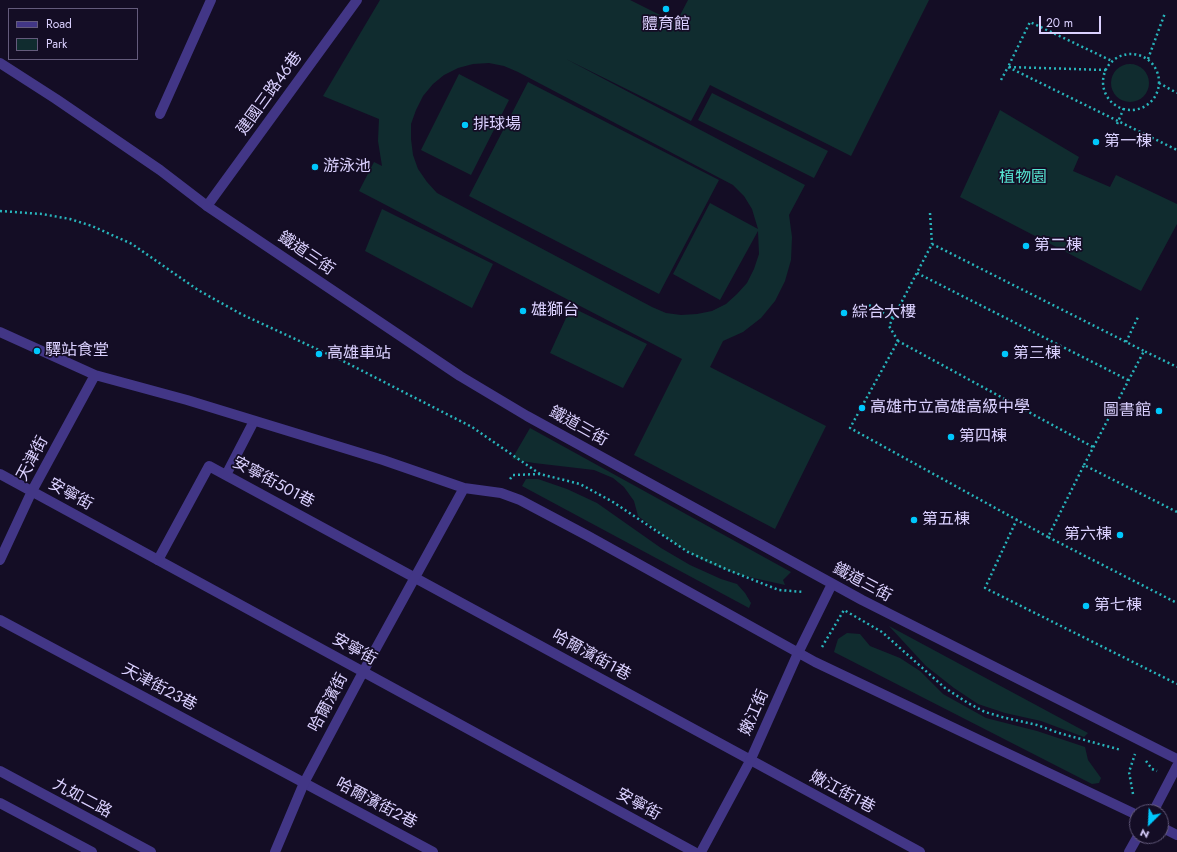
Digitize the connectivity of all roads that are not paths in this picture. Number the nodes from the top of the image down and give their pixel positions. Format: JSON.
{"nodes":[{"id":1,"x":211,"y":0,"type":"edge"},
{"id":2,"x":357,"y":0,"type":"edge"},
{"id":3,"x":0,"y":62,"type":"edge"},
{"id":4,"x":160,"y":114,"type":"dead end"},
{"id":5,"x":208,"y":206,"type":"junction"},
{"id":6,"x":0,"y":332,"type":"edge"},
{"id":7,"x":95,"y":375,"type":"junction"},
{"id":8,"x":254,"y":421,"type":"junction"},
{"id":9,"x":0,"y":474,"type":"edge"},
{"id":10,"x":226,"y":475,"type":"junction"},
{"id":11,"x":464,"y":488,"type":"junction"},
{"id":12,"x":32,"y":491,"type":"junction"},
{"id":13,"x":0,"y":560,"type":"edge"},
{"id":14,"x":158,"y":560,"type":"junction"},
{"id":15,"x":416,"y":577,"type":"junction"},
{"id":16,"x":832,"y":584,"type":"junction"},
{"id":17,"x":0,"y":620,"type":"edge"},
{"id":18,"x":798,"y":653,"type":"junction"},
{"id":19,"x":363,"y":672,"type":"junction"},
{"id":20,"x":1177,"y":759,"type":"edge"},
{"id":21,"x":750,"y":761,"type":"junction"},
{"id":22,"x":1177,"y":766,"type":"edge"},
{"id":23,"x":0,"y":772,"type":"edge"},
{"id":24,"x":304,"y":783,"type":"junction"},
{"id":25,"x":0,"y":803,"type":"edge"},
{"id":26,"x":1157,"y":804,"type":"edge"},
{"id":27,"x":1129,"y":811,"type":"edge"},
{"id":28,"x":92,"y":852,"type":"edge"},
{"id":29,"x":151,"y":852,"type":"edge"},
{"id":30,"x":275,"y":852,"type":"edge"},
{"id":31,"x":433,"y":852,"type":"edge"},
{"id":32,"x":694,"y":852,"type":"edge"},
{"id":33,"x":701,"y":852,"type":"edge"},
{"id":34,"x":920,"y":852,"type":"edge"}],
"edges":[{"from":1,"to":4,"type":"street"},
{"from":2,"to":5,"type":"street","name":"建國三路46巷"},
{"from":3,"to":5,"type":"street","name":"鐵道三街"},
{"from":5,"to":16,"type":"street","name":"鐵道三街"},
{"from":6,"to":7,"type":"street"},
{"from":7,"to":8,"type":"street"},
{"from":7,"to":12,"type":"street","name":"天津街"},
{"from":8,"to":10,"type":"street"},
{"from":8,"to":11,"type":"street"},
{"from":9,"to":12,"type":"street","name":"安寧街"},
{"from":10,"to":14,"type":"street","name":"安寧街501巷"},
{"from":10,"to":15,"type":"street","name":"安寧街501巷"},
{"from":11,"to":15,"type":"street","name":"哈爾濱街"},
{"from":11,"to":18,"type":"street"},
{"from":12,"to":13,"type":"street","name":"天津街"},
{"from":12,"to":14,"type":"street","name":"安寧街"},
{"from":14,"to":19,"type":"street","name":"安寧街"},
{"from":15,"to":19,"type":"street","name":"哈爾濱街"},
{"from":15,"to":21,"type":"street","name":"哈爾濱街1巷"},
{"from":16,"to":18,"type":"street","name":"嫩江街"},
{"from":16,"to":20,"type":"street","name":"鐵道三街"},
{"from":17,"to":24,"type":"street","name":"天津街23巷"},
{"from":18,"to":21,"type":"street","name":"嫩江街"},
{"from":18,"to":27,"type":"street"},
{"from":19,"to":24,"type":"street","name":"哈爾濱街"},
{"from":19,"to":32,"type":"street","name":"安寧街"},
{"from":21,"to":33,"type":"street","name":"嫩江街"},
{"from":21,"to":34,"type":"street","name":"嫩江街1巷"},
{"from":22,"to":26,"type":"street"},
{"from":23,"to":29,"type":"street","name":"九如二路"},
{"from":24,"to":30,"type":"street","name":"哈爾濱街"},
{"from":24,"to":31,"type":"street","name":"哈爾濱街2巷"},
{"from":25,"to":28,"type":"street"}]}
